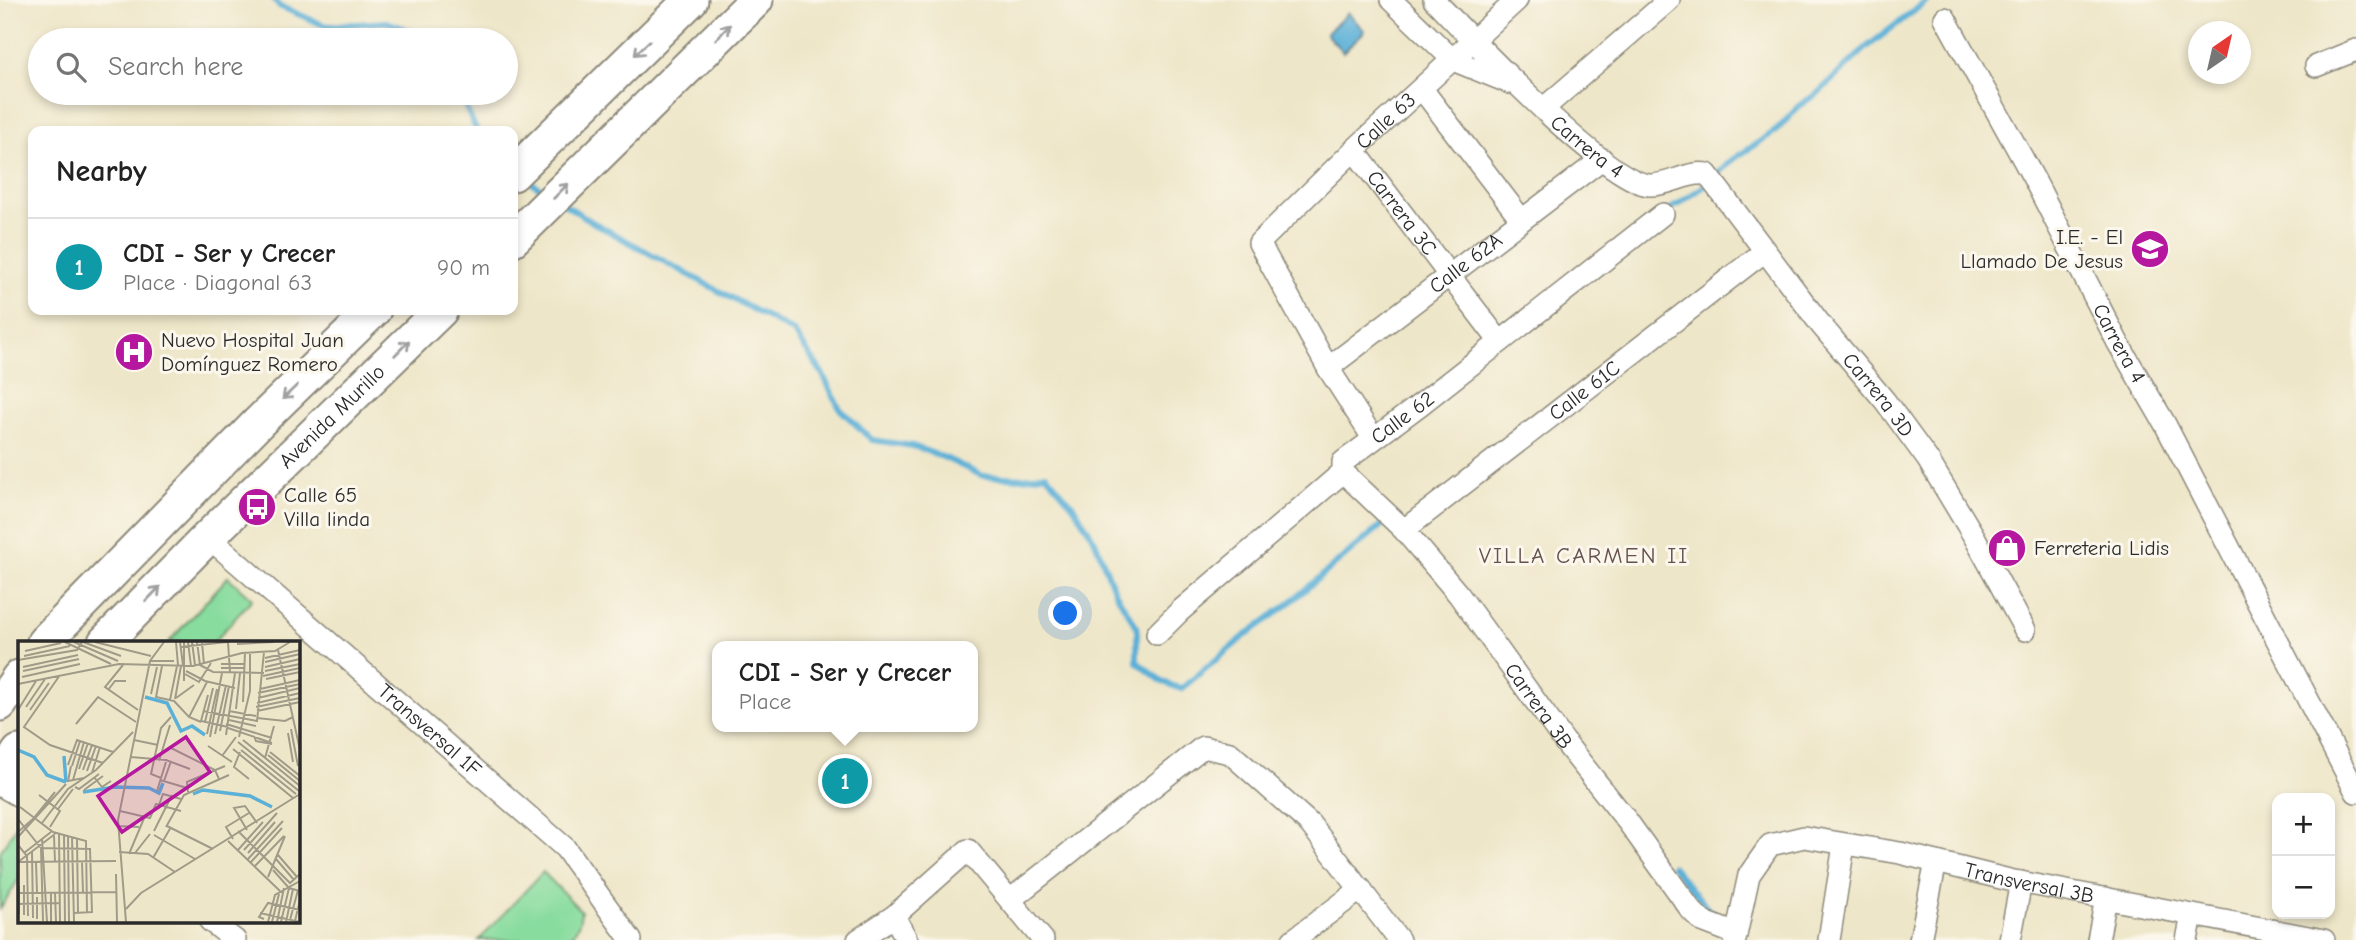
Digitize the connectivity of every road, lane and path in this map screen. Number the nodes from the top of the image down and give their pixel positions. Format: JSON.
{"nodes":[{"id":1,"x":691,"y":0,"type":"edge"},
{"id":2,"x":756,"y":0,"type":"edge"},
{"id":3,"x":1391,"y":0,"type":"edge"},
{"id":4,"x":1434,"y":0,"type":"edge"},
{"id":5,"x":1517,"y":0,"type":"edge"},
{"id":6,"x":1669,"y":0,"type":"edge"},
{"id":7,"x":1945,"y":18,"type":"dead end"},
{"id":8,"x":1474,"y":41,"type":"junction"},
{"id":9,"x":2356,"y":50,"type":"edge"},
{"id":10,"x":1453,"y":61,"type":"junction"},
{"id":11,"x":2316,"y":66,"type":"dead end"},
{"id":12,"x":1519,"y":87,"type":"junction"},
{"id":13,"x":1422,"y":89,"type":"junction"},
{"id":14,"x":1544,"y":108,"type":"junction"},
{"id":15,"x":1354,"y":150,"type":"junction"},
{"id":16,"x":1602,"y":159,"type":"junction"},
{"id":17,"x":518,"y":169,"type":"edge"},
{"id":18,"x":1711,"y":179,"type":"joint"},
{"id":19,"x":1663,"y":214,"type":"dead end"},
{"id":20,"x":1521,"y":219,"type":"junction"},
{"id":21,"x":518,"y":234,"type":"edge"},
{"id":22,"x":1765,"y":251,"type":"junction"},
{"id":23,"x":1449,"y":275,"type":"junction"},
{"id":24,"x":369,"y":315,"type":"edge"},
{"id":25,"x":436,"y":315,"type":"edge"},
{"id":26,"x":1500,"y":342,"type":"junction"},
{"id":27,"x":1328,"y":368,"type":"junction"},
{"id":28,"x":1373,"y":438,"type":"junction"},
{"id":29,"x":1343,"y":472,"type":"junction"},
{"id":30,"x":1404,"y":530,"type":"junction"},
{"id":31,"x":208,"y":537,"type":"junction"},
{"id":32,"x":2025,"y":630,"type":"dead end"},
{"id":33,"x":1157,"y":634,"type":"dead end"},
{"id":34,"x":45,"y":641,"type":"edge"},
{"id":35,"x":106,"y":641,"type":"edge"},
{"id":36,"x":18,"y":678,"type":"edge"},
{"id":37,"x":0,"y":704,"type":"edge"},
{"id":38,"x":18,"y":754,"type":"edge"},
{"id":39,"x":0,"y":783,"type":"edge"},
{"id":40,"x":2356,"y":792,"type":"edge"},
{"id":41,"x":18,"y":795,"type":"edge"},
{"id":42,"x":1844,"y":845,"type":"junction"},
{"id":43,"x":1936,"y":862,"type":"junction"},
{"id":44,"x":2021,"y":882,"type":"junction"},
{"id":45,"x":1361,"y":889,"type":"junction"},
{"id":46,"x":2106,"y":898,"type":"junction"},
{"id":47,"x":1010,"y":900,"type":"junction"},
{"id":48,"x":2192,"y":915,"type":"junction"},
{"id":49,"x":894,"y":916,"type":"junction"},
{"id":50,"x":211,"y":922,"type":"edge"},
{"id":51,"x":2275,"y":936,"type":"edge"},
{"id":52,"x":1735,"y":937,"type":"edge"},
{"id":53,"x":235,"y":940,"type":"edge"},
{"id":54,"x":631,"y":940,"type":"edge"},
{"id":55,"x":858,"y":940,"type":"edge"},
{"id":56,"x":906,"y":940,"type":"edge"},
{"id":57,"x":1043,"y":940,"type":"edge"},
{"id":58,"x":1293,"y":940,"type":"edge"},
{"id":59,"x":1398,"y":940,"type":"edge"},
{"id":60,"x":1829,"y":940,"type":"edge"},
{"id":61,"x":1920,"y":940,"type":"edge"},
{"id":62,"x":2010,"y":940,"type":"edge"},
{"id":63,"x":2098,"y":940,"type":"edge"},
{"id":64,"x":2187,"y":940,"type":"edge"},
{"id":65,"x":2323,"y":940,"type":"edge"}],
"edges":[{"from":1,"to":17,"type":"main road","one_way":true},
{"from":21,"to":2,"type":"main road","one_way":true},
{"from":3,"to":10,"type":"street","name":"Carrera 4"},
{"from":4,"to":8,"type":"street","name":"Carrera 4"},
{"from":5,"to":8,"type":"street","name":"Calle 63"},
{"from":6,"to":14,"type":"street"},
{"from":7,"to":40,"type":"street","name":"Carrera 4"},
{"from":8,"to":10,"type":"street","name":"Calle 63"},
{"from":8,"to":12,"type":"street","name":"Carrera 4"},
{"from":9,"to":11,"type":"street"},
{"from":10,"to":12,"type":"street","name":"Carrera 4"},
{"from":10,"to":13,"type":"street","name":"Calle 63"},
{"from":12,"to":14,"type":"street","name":"Carrera 4"},
{"from":13,"to":15,"type":"street","name":"Calle 63"},
{"from":13,"to":20,"type":"street"},
{"from":14,"to":16,"type":"street","name":"Carrera 4"},
{"from":15,"to":23,"type":"street","name":"Carrera 3C"},
{"from":15,"to":27,"type":"street","name":"Calle 63"},
{"from":16,"to":18,"type":"street","name":"Carrera 4"},
{"from":16,"to":20,"type":"street","name":"Calle 62A"},
{"from":18,"to":22,"type":"street","name":"Carrera 3D"},
{"from":19,"to":26,"type":"street","name":"Calle 62"},
{"from":20,"to":23,"type":"street","name":"Calle 62A"},
{"from":22,"to":30,"type":"street","name":"Calle 61C"},
{"from":22,"to":32,"type":"street","name":"Carrera 3D"},
{"from":23,"to":26,"type":"street","name":"Carrera 3C"},
{"from":23,"to":27,"type":"street","name":"Calle 62A"},
{"from":24,"to":34,"type":"main road","one_way":true},
{"from":31,"to":25,"type":"main road","name":"Avenida Murillo","one_way":true},
{"from":26,"to":28,"type":"street","name":"Calle 62"},
{"from":27,"to":28,"type":"street"},
{"from":28,"to":29,"type":"street","name":"Calle 62"},
{"from":29,"to":30,"type":"street","name":"Carrera 3B"},
{"from":29,"to":33,"type":"street","name":"Calle 62"},
{"from":30,"to":52,"type":"street","name":"Carrera 3B"},
{"from":35,"to":31,"type":"main road","name":"Avenida Murillo","one_way":true},
{"from":31,"to":54,"type":"street","name":"Transversal 1F"},
{"from":36,"to":37,"type":"main road"},
{"from":38,"to":39,"type":"main road"},
{"from":39,"to":41,"type":"street"},
{"from":42,"to":43,"type":"street","name":"Transversal 3B"},
{"from":42,"to":52,"type":"street","name":"Transversal 3B"},
{"from":42,"to":60,"type":"street"},
{"from":43,"to":44,"type":"street","name":"Transversal 3B"},
{"from":43,"to":61,"type":"street"},
{"from":44,"to":46,"type":"street","name":"Transversal 3B"},
{"from":44,"to":62,"type":"street"},
{"from":45,"to":47,"type":"street"},
{"from":45,"to":58,"type":"street"},
{"from":45,"to":59,"type":"street"},
{"from":46,"to":48,"type":"street","name":"Transversal 3B"},
{"from":46,"to":63,"type":"street"},
{"from":47,"to":49,"type":"street"},
{"from":47,"to":57,"type":"street"},
{"from":48,"to":51,"type":"street","name":"Transversal 3B"},
{"from":48,"to":64,"type":"street"},
{"from":49,"to":55,"type":"street"},
{"from":49,"to":56,"type":"street"},
{"from":50,"to":53,"type":"street"},
{"from":51,"to":65,"type":"street","name":"Transversal 3B"}]}
